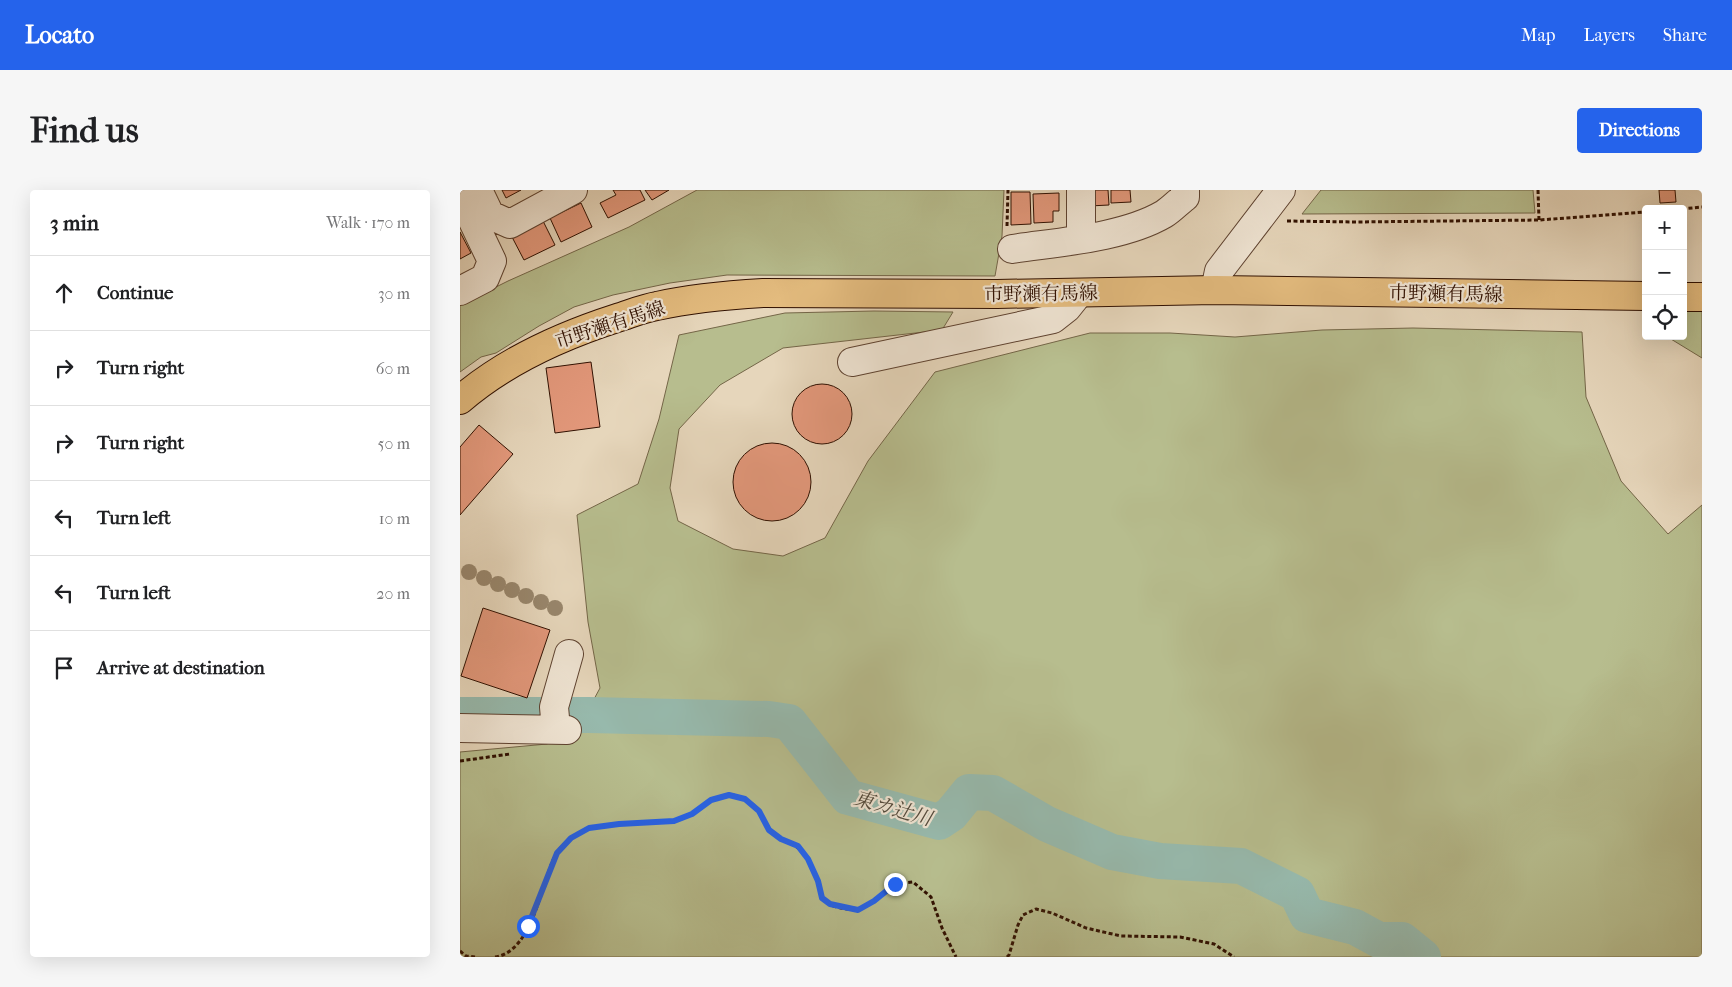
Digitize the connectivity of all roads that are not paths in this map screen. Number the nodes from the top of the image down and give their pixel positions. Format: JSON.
{"nodes":[{"id":1,"x":478,"y":190,"type":"edge"},
{"id":2,"x":573,"y":190,"type":"edge"},
{"id":3,"x":1081,"y":190,"type":"edge"},
{"id":4,"x":1185,"y":190,"type":"edge"},
{"id":5,"x":1281,"y":190,"type":"edge"},
{"id":6,"x":460,"y":195,"type":"edge"},
{"id":7,"x":1081,"y":239,"type":"junction"},
{"id":8,"x":1012,"y":249,"type":"dead end"},
{"id":9,"x":1215,"y":290,"type":"junction"},
{"id":10,"x":460,"y":291,"type":"edge"},
{"id":11,"x":1079,"y":293,"type":"junction"},
{"id":12,"x":1642,"y":296,"type":"edge"},
{"id":13,"x":1687,"y":297,"type":"edge"},
{"id":14,"x":1702,"y":297,"type":"edge"},
{"id":15,"x":852,"y":362,"type":"dead end"},
{"id":16,"x":460,"y":400,"type":"edge"},
{"id":17,"x":569,"y":654,"type":"dead end"},
{"id":18,"x":460,"y":728,"type":"edge"}],
"edges":[{"from":1,"to":2,"type":"street"},
{"from":3,"to":7,"type":"street"},
{"from":4,"to":7,"type":"street"},
{"from":5,"to":9,"type":"street"},
{"from":6,"to":10,"type":"street"},
{"from":7,"to":8,"type":"street"},
{"from":9,"to":11,"type":"main road","name":"市野瀬有馬線"},
{"from":9,"to":12,"type":"main road","name":"市野瀬有馬線"},
{"from":11,"to":15,"type":"street"},
{"from":11,"to":16,"type":"main road","name":"市野瀬有馬線"},
{"from":13,"to":14,"type":"main road"},
{"from":17,"to":18,"type":"street"}]}
